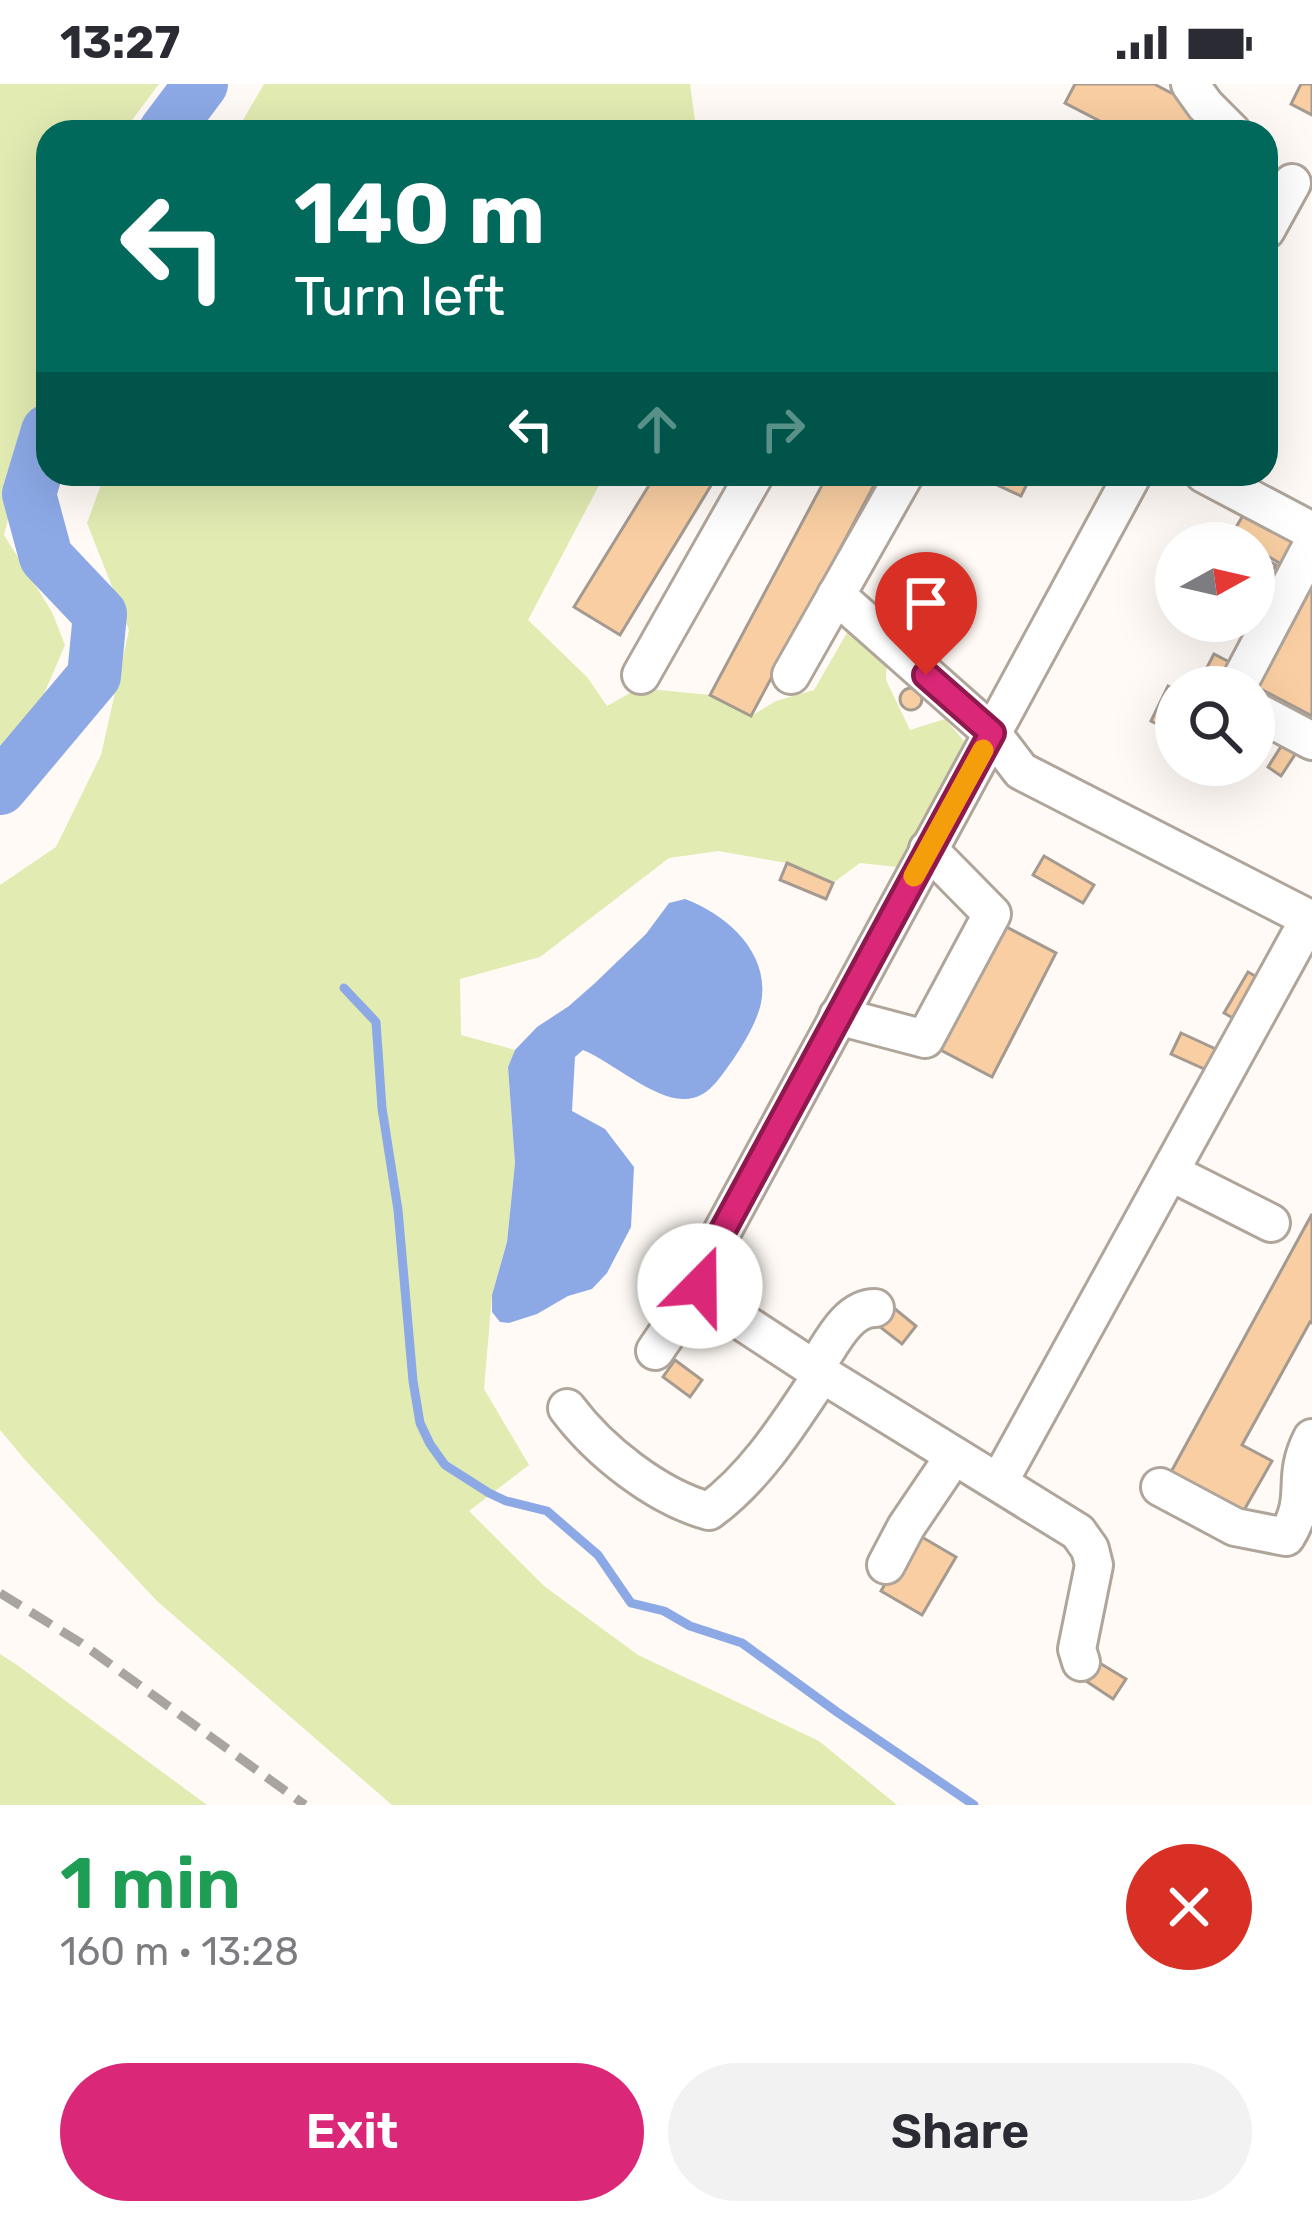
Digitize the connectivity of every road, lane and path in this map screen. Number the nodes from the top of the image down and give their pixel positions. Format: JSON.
{"nodes":[{"id":1,"x":1190,"y":84,"type":"edge"},
{"id":2,"x":1220,"y":120,"type":"edge"},
{"id":3,"x":748,"y":486,"type":"edge"},
{"id":4,"x":897,"y":486,"type":"edge"},
{"id":5,"x":1126,"y":486,"type":"edge"},
{"id":6,"x":1227,"y":486,"type":"edge"},
{"id":7,"x":1312,"y":531,"type":"edge"},
{"id":8,"x":1312,"y":545,"type":"edge"},
{"id":9,"x":836,"y":595,"type":"junction"},
{"id":10,"x":1248,"y":666,"type":"edge"},
{"id":11,"x":641,"y":675,"type":"dead end"},
{"id":12,"x":791,"y":675,"type":"dead end"},
{"id":13,"x":1275,"y":721,"type":"edge"},
{"id":14,"x":992,"y":733,"type":"junction"},
{"id":15,"x":1312,"y":741,"type":"edge"},
{"id":16,"x":928,"y":849,"type":"junction"},
{"id":17,"x":1310,"y":919,"type":"edge"},
{"id":18,"x":838,"y":1016,"type":"junction"},
{"id":19,"x":1170,"y":1172,"type":"junction"},
{"id":20,"x":1270,"y":1223,"type":"dead end"},
{"id":21,"x":700,"y":1286,"type":"junction"},
{"id":22,"x":874,"y":1308,"type":"dead end"},
{"id":23,"x":655,"y":1351,"type":"dead end"},
{"id":24,"x":819,"y":1371,"type":"junction"},
{"id":25,"x":567,"y":1408,"type":"dead end"},
{"id":26,"x":1312,"y":1438,"type":"edge"},
{"id":27,"x":954,"y":1456,"type":"junction"},
{"id":28,"x":999,"y":1482,"type":"junction"},
{"id":29,"x":1160,"y":1487,"type":"dead end"},
{"id":30,"x":886,"y":1565,"type":"dead end"},
{"id":31,"x":1081,"y":1662,"type":"dead end"}],
"edges":[{"from":1,"to":2,"type":"lane"},
{"from":3,"to":11,"type":"lane"},
{"from":4,"to":9,"type":"lane"},
{"from":5,"to":14,"type":"lane"},
{"from":6,"to":7,"type":"lane"},
{"from":8,"to":10,"type":"lane"},
{"from":9,"to":12,"type":"lane"},
{"from":9,"to":14,"type":"lane"},
{"from":13,"to":15,"type":"lane"},
{"from":14,"to":16,"type":"lane"},
{"from":14,"to":17,"type":"lane"},
{"from":16,"to":18,"type":"lane"},
{"from":16,"to":18,"type":"lane"},
{"from":17,"to":19,"type":"lane"},
{"from":18,"to":21,"type":"lane"},
{"from":19,"to":20,"type":"lane"},
{"from":19,"to":28,"type":"lane"},
{"from":21,"to":23,"type":"lane"},
{"from":21,"to":24,"type":"lane"},
{"from":22,"to":24,"type":"lane"},
{"from":24,"to":25,"type":"lane"},
{"from":24,"to":27,"type":"lane"},
{"from":26,"to":29,"type":"lane"},
{"from":27,"to":28,"type":"lane"},
{"from":27,"to":30,"type":"lane"},
{"from":28,"to":31,"type":"lane"}]}
